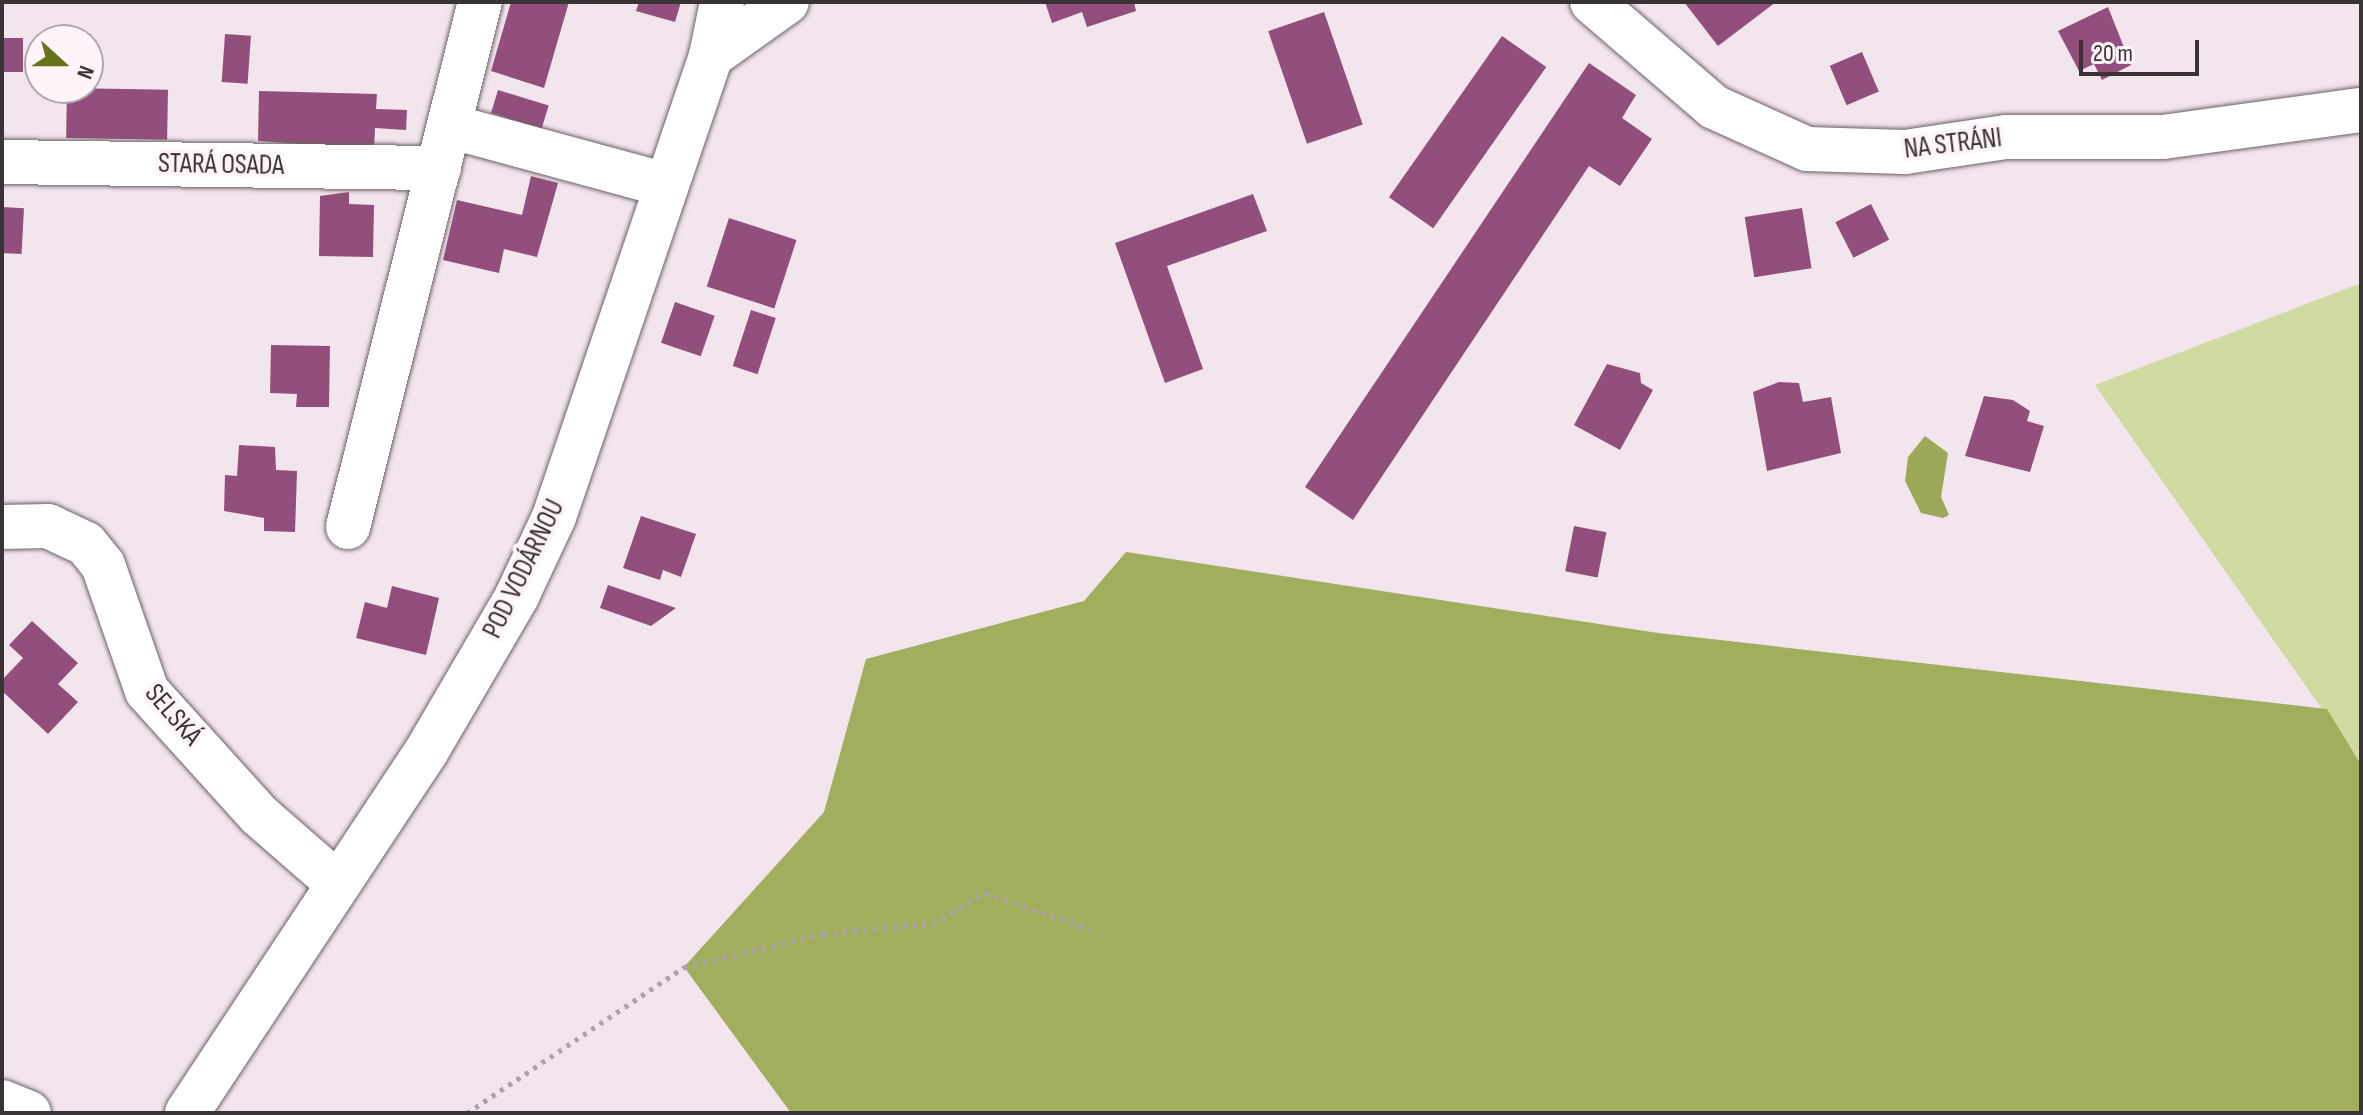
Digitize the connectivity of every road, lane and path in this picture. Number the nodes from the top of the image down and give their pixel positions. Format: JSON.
{"nodes":[{"id":1,"x":480,"y":2,"type":"edge"},
{"id":2,"x":722,"y":2,"type":"edge"},
{"id":3,"x":787,"y":2,"type":"edge"},
{"id":4,"x":1592,"y":2,"type":"edge"},
{"id":5,"x":711,"y":56,"type":"junction"},
{"id":6,"x":2361,"y":110,"type":"edge"},
{"id":7,"x":449,"y":126,"type":"junction"},
{"id":8,"x":2,"y":162,"type":"edge"},
{"id":9,"x":439,"y":168,"type":"junction"},
{"id":10,"x":663,"y":184,"type":"junction"},
{"id":11,"x":2,"y":527,"type":"edge"},
{"id":12,"x":348,"y":527,"type":"dead end"},
{"id":13,"x":338,"y":884,"type":"junction"},
{"id":14,"x":1092,"y":930,"type":"dead end"},
{"id":15,"x":2,"y":1102,"type":"edge"},
{"id":16,"x":29,"y":1113,"type":"edge"},
{"id":17,"x":187,"y":1113,"type":"edge"},
{"id":18,"x":467,"y":1113,"type":"edge"}],
"edges":[{"from":1,"to":7,"type":"street"},
{"from":2,"to":5,"type":"street","name":"POD VODÁRNOU"},
{"from":3,"to":5,"type":"street"},
{"from":4,"to":6,"type":"street","name":"NA STRÁNI"},
{"from":5,"to":10,"type":"street","name":"POD VODÁRNOU"},
{"from":7,"to":9,"type":"street"},
{"from":7,"to":10,"type":"street"},
{"from":8,"to":9,"type":"street","name":"STARÁ OSADA"},
{"from":9,"to":12,"type":"street"},
{"from":10,"to":13,"type":"street","name":"POD VODÁRNOU"},
{"from":11,"to":13,"type":"street","name":"SELSKÁ"},
{"from":13,"to":17,"type":"street","name":"POD VODÁRNOU"},
{"from":14,"to":18,"type":"path"},
{"from":15,"to":16,"type":"street"}]}
